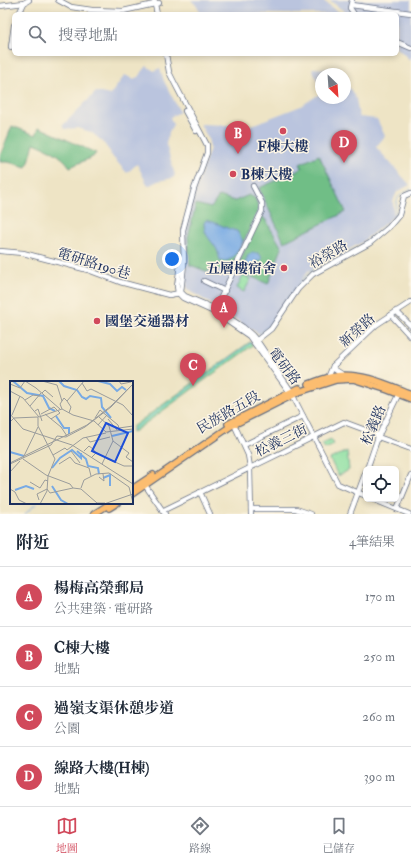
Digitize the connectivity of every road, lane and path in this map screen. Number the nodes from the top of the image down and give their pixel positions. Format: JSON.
{"nodes":[{"id":1,"x":29,"y":0,"type":"edge"},
{"id":2,"x":58,"y":0,"type":"edge"},
{"id":3,"x":157,"y":2,"type":"edge"},
{"id":4,"x":352,"y":2,"type":"edge"},
{"id":5,"x":24,"y":3,"type":"junction"},
{"id":6,"x":0,"y":6,"type":"edge"},
{"id":7,"x":20,"y":12,"type":"edge"},
{"id":8,"x":158,"y":12,"type":"edge"},
{"id":9,"x":353,"y":12,"type":"edge"},
{"id":10,"x":411,"y":13,"type":"edge"},
{"id":11,"x":12,"y":40,"type":"edge"},
{"id":12,"x":399,"y":43,"type":"edge"},
{"id":13,"x":11,"y":47,"type":"dead end"},
{"id":14,"x":411,"y":48,"type":"edge"},
{"id":15,"x":166,"y":56,"type":"edge"},
{"id":16,"x":253,"y":186,"type":"dead end"},
{"id":17,"x":411,"y":193,"type":"edge"},
{"id":18,"x":0,"y":251,"type":"edge"},
{"id":19,"x":204,"y":281,"type":"dead end"},
{"id":20,"x":225,"y":291,"type":"junction"},
{"id":21,"x":180,"y":293,"type":"junction"},
{"id":22,"x":411,"y":302,"type":"edge"},
{"id":23,"x":215,"y":311,"type":"junction"},
{"id":24,"x":396,"y":311,"type":"junction"},
{"id":25,"x":391,"y":315,"type":"junction"},
{"id":26,"x":411,"y":326,"type":"edge"},
{"id":27,"x":411,"y":337,"type":"edge"},
{"id":28,"x":257,"y":340,"type":"junction"},
{"id":29,"x":333,"y":366,"type":"junction"},
{"id":30,"x":345,"y":377,"type":"junction"},
{"id":31,"x":327,"y":380,"type":"junction"},
{"id":32,"x":400,"y":392,"type":"junction"},
{"id":33,"x":291,"y":393,"type":"junction"},
{"id":34,"x":411,"y":394,"type":"edge"},
{"id":35,"x":411,"y":399,"type":"edge"},
{"id":36,"x":303,"y":416,"type":"junction"},
{"id":37,"x":234,"y":424,"type":"junction"},
{"id":38,"x":314,"y":437,"type":"junction"},
{"id":39,"x":378,"y":437,"type":"junction"},
{"id":40,"x":244,"y":445,"type":"junction"},
{"id":41,"x":411,"y":449,"type":"edge"},
{"id":42,"x":367,"y":466,"type":"edge"},
{"id":43,"x":250,"y":467,"type":"junction"},
{"id":44,"x":411,"y":475,"type":"edge"},
{"id":45,"x":363,"y":479,"type":"edge"},
{"id":46,"x":145,"y":485,"type":"junction"},
{"id":47,"x":133,"y":488,"type":"edge"},
{"id":48,"x":200,"y":492,"type":"junction"},
{"id":49,"x":133,"y":493,"type":"edge"},
{"id":50,"x":358,"y":493,"type":"junction"},
{"id":51,"x":363,"y":495,"type":"edge"},
{"id":52,"x":380,"y":502,"type":"edge"},
{"id":53,"x":109,"y":504,"type":"edge"},
{"id":54,"x":115,"y":504,"type":"edge"},
{"id":55,"x":398,"y":509,"type":"junction"},
{"id":56,"x":251,"y":511,"type":"edge"},
{"id":57,"x":164,"y":512,"type":"edge"},
{"id":58,"x":94,"y":514,"type":"edge"},
{"id":59,"x":100,"y":514,"type":"edge"},
{"id":60,"x":210,"y":514,"type":"edge"},
{"id":61,"x":311,"y":514,"type":"edge"},
{"id":62,"x":350,"y":514,"type":"edge"},
{"id":63,"x":409,"y":514,"type":"edge"}],
"edges":[{"from":1,"to":5,"type":"street"},
{"from":2,"to":3,"type":"street"},
{"from":3,"to":8,"type":"street"},
{"from":4,"to":9,"type":"street"},
{"from":4,"to":10,"type":"street"},
{"from":5,"to":6,"type":"street"},
{"from":5,"to":7,"type":"street"},
{"from":11,"to":13,"type":"street"},
{"from":12,"to":14,"type":"street"},
{"from":15,"to":21,"type":"street"},
{"from":16,"to":20,"type":"street"},
{"from":17,"to":28,"type":"street","name":"裕榮路"},
{"from":18,"to":21,"type":"street","name":"電研路190巷"},
{"from":19,"to":20,"type":"street"},
{"from":20,"to":23,"type":"street"},
{"from":21,"to":23,"type":"street","name":"電研路"},
{"from":22,"to":24,"type":"street","name":"新榮路"},
{"from":23,"to":28,"type":"street","name":"電研路"},
{"from":23,"to":33,"type":"street","name":"電研路"},
{"from":24,"to":25,"type":"street","name":"新榮路"},
{"from":24,"to":26,"type":"street"},
{"from":25,"to":27,"type":"street"},
{"from":25,"to":29,"type":"street","name":"新榮路"},
{"from":28,"to":33,"type":"street","name":"電研路"},
{"from":29,"to":30,"type":"street"},
{"from":29,"to":31,"type":"street","name":"新榮路"},
{"from":30,"to":31,"type":"main road","name":"民族路五段"},
{"from":30,"to":32,"type":"main road","name":"民族路五段"},
{"from":31,"to":33,"type":"main road","name":"民族路五段"},
{"from":32,"to":34,"type":"main road"},
{"from":32,"to":35,"type":"main road"},
{"from":32,"to":39,"type":"street","name":"松義路"},
{"from":33,"to":36,"type":"street"},
{"from":33,"to":37,"type":"main road","name":"民族路五段"},
{"from":33,"to":47,"type":"main road","name":"民族路五段"},
{"from":36,"to":38,"type":"street"},
{"from":36,"to":40,"type":"street"},
{"from":37,"to":40,"type":"street"},
{"from":37,"to":46,"type":"main road","name":"民族路五段"},
{"from":38,"to":39,"type":"street","name":"松義三街"},
{"from":38,"to":43,"type":"street","name":"松義三街"},
{"from":38,"to":50,"type":"street"},
{"from":39,"to":41,"type":"street","name":"松義三街"},
{"from":39,"to":42,"type":"street","name":"松義路"},
{"from":40,"to":43,"type":"street"},
{"from":43,"to":48,"type":"street","name":"松義三街"},
{"from":43,"to":56,"type":"street"},
{"from":44,"to":55,"type":"street"},
{"from":45,"to":50,"type":"street","name":"松義路"},
{"from":46,"to":49,"type":"main road","name":"民族路五段"},
{"from":46,"to":57,"type":"street"},
{"from":48,"to":57,"type":"street","name":"松義三街"},
{"from":48,"to":60,"type":"street"},
{"from":50,"to":51,"type":"street"},
{"from":50,"to":62,"type":"street","name":"松義路"},
{"from":52,"to":55,"type":"street"},
{"from":53,"to":58,"type":"main road"},
{"from":54,"to":59,"type":"main road"},
{"from":55,"to":63,"type":"street"},
{"from":56,"to":61,"type":"street"}]}
